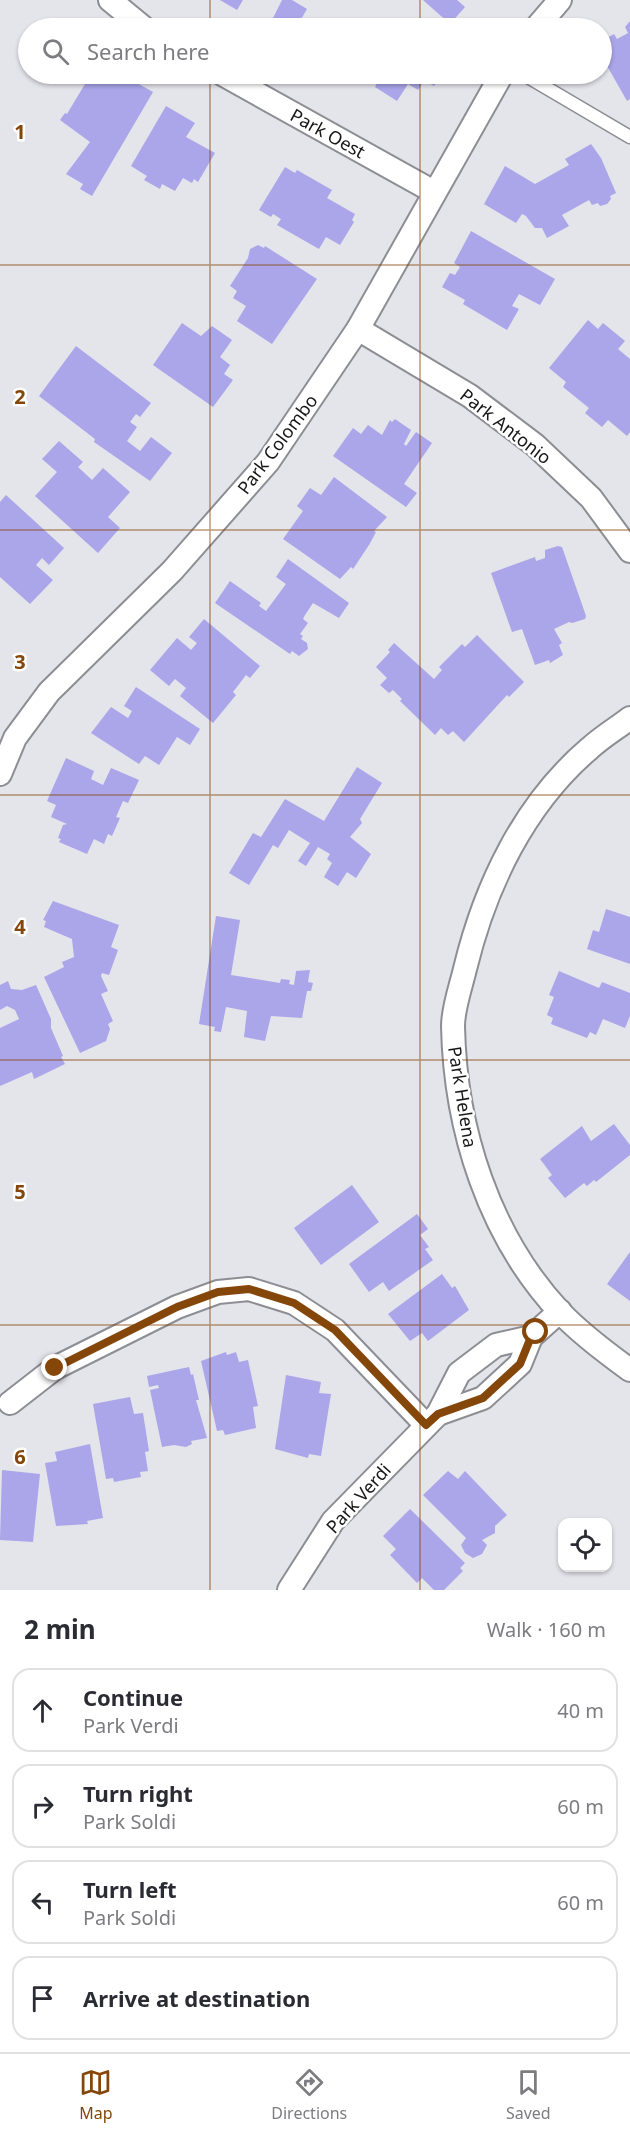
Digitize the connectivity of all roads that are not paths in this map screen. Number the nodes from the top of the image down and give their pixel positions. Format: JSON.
{"nodes":[{"id":1,"x":110,"y":0,"type":"edge"},
{"id":2,"x":560,"y":0,"type":"edge"},
{"id":3,"x":132,"y":18,"type":"edge"},
{"id":4,"x":545,"y":18,"type":"edge"},
{"id":5,"x":240,"y":84,"type":"edge"},
{"id":6,"x":496,"y":84,"type":"edge"},
{"id":7,"x":540,"y":84,"type":"edge"},
{"id":8,"x":630,"y":138,"type":"edge"},
{"id":9,"x":434,"y":192,"type":"junction"},
{"id":10,"x":358,"y":330,"type":"junction"},
{"id":11,"x":630,"y":551,"type":"edge"},
{"id":12,"x":630,"y":718,"type":"edge"},
{"id":13,"x":0,"y":774,"type":"edge"},
{"id":14,"x":560,"y":1311,"type":"junction"},
{"id":15,"x":531,"y":1337,"type":"junction"},
{"id":16,"x":472,"y":1363,"type":"junction"},
{"id":17,"x":630,"y":1370,"type":"edge"},
{"id":18,"x":494,"y":1388,"type":"junction"},
{"id":19,"x":10,"y":1403,"type":"dead end"},
{"id":20,"x":432,"y":1420,"type":"junction"},
{"id":21,"x":289,"y":1590,"type":"edge"}],
"edges":[{"from":1,"to":3,"type":"street"},
{"from":2,"to":4,"type":"street"},
{"from":5,"to":9,"type":"street","name":"Park Oest"},
{"from":6,"to":9,"type":"street","name":"Park Colombo"},
{"from":7,"to":8,"type":"lane"},
{"from":9,"to":10,"type":"street","name":"Park Colombo"},
{"from":10,"to":11,"type":"street","name":"Park Antonio"},
{"from":10,"to":13,"type":"street","name":"Park Colombo"},
{"from":12,"to":14,"type":"street","name":"Park Helena"},
{"from":14,"to":15,"type":"street","name":"Park Verdi"},
{"from":14,"to":17,"type":"street","name":"Park Helena"},
{"from":15,"to":16,"type":"street","name":"Park Verdi"},
{"from":15,"to":18,"type":"street","name":"Park Verdi"},
{"from":16,"to":18,"type":"street"},
{"from":16,"to":20,"type":"street","name":"Park Verdi"},
{"from":18,"to":20,"type":"street","name":"Park Verdi"},
{"from":19,"to":20,"type":"street"},
{"from":20,"to":21,"type":"street","name":"Park Verdi"}]}
